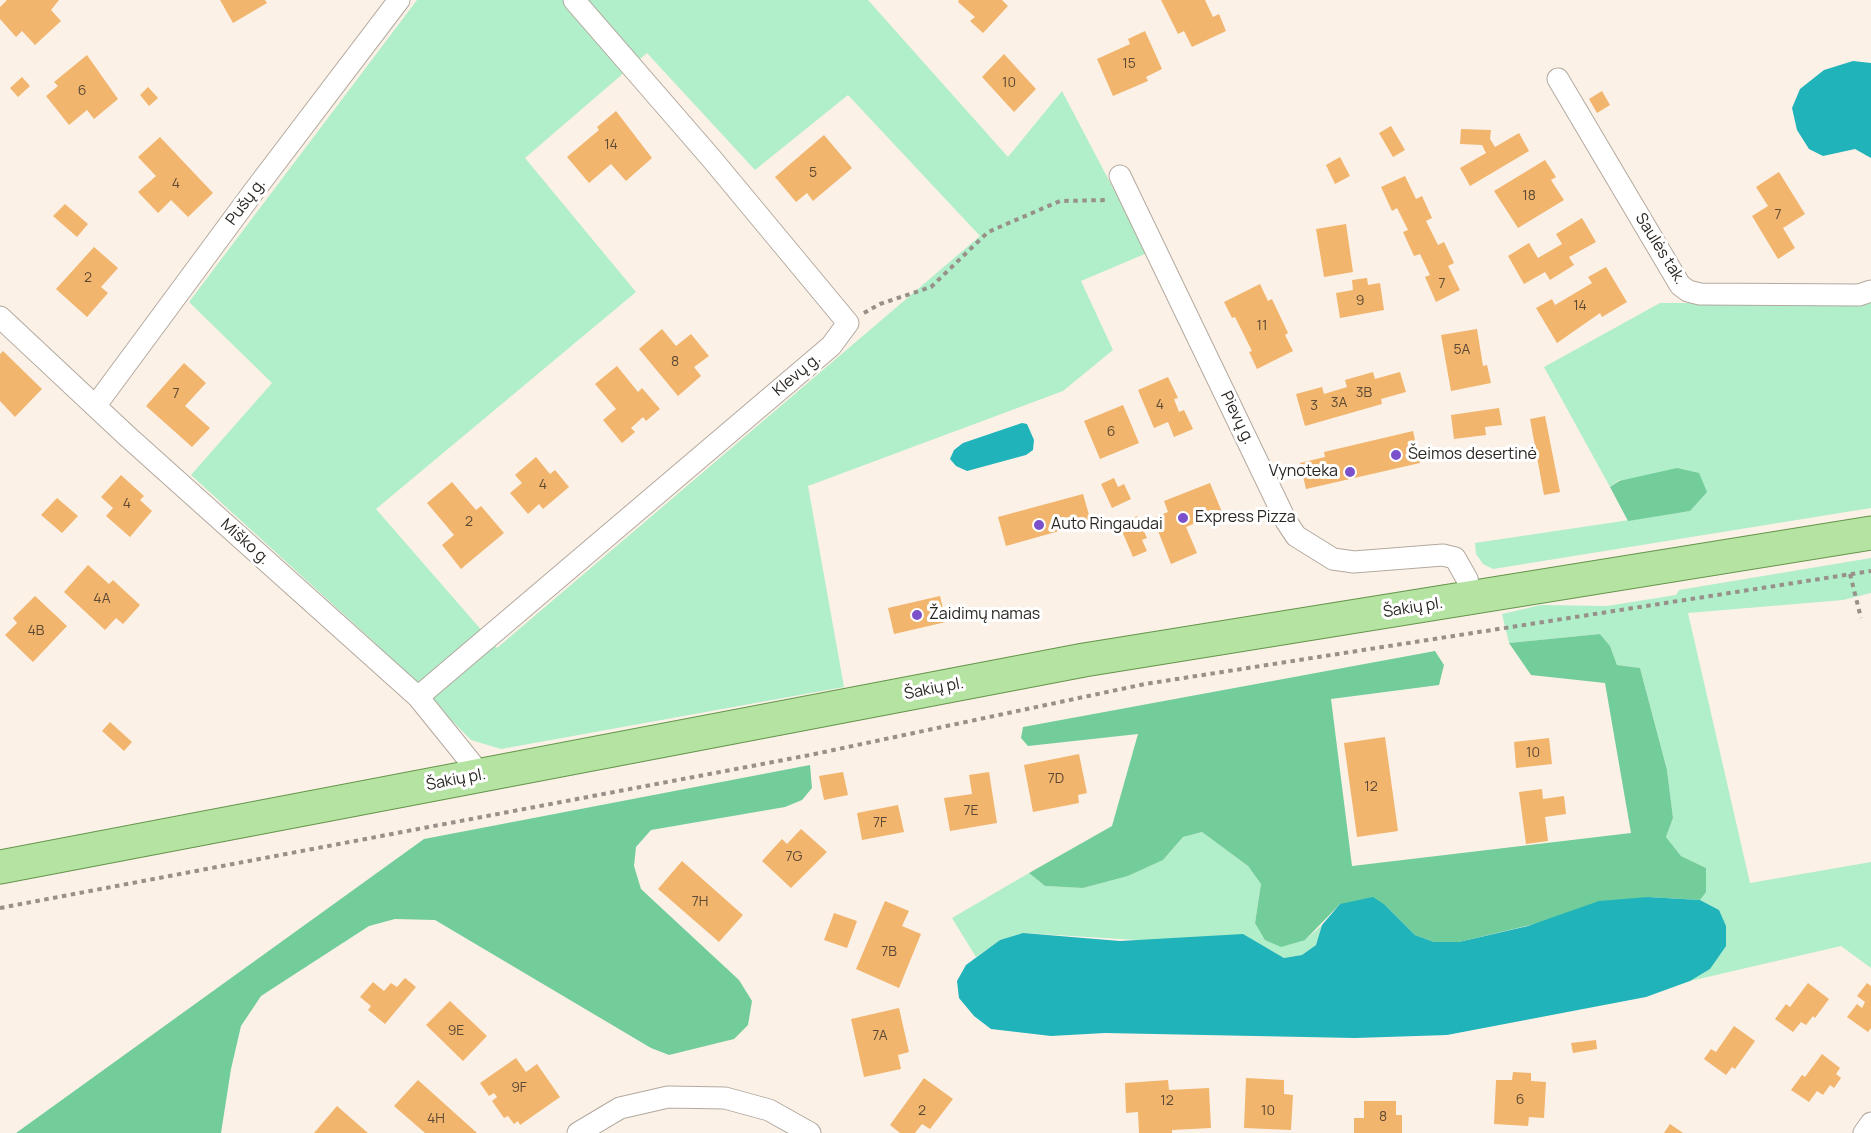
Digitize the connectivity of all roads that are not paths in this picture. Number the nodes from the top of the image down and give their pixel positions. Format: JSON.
{"nodes":[{"id":1,"x":399,"y":0,"type":"edge"},
{"id":2,"x":574,"y":0,"type":"edge"},
{"id":3,"x":1558,"y":79,"type":"dead end"},
{"id":4,"x":1120,"y":176,"type":"dead end"},
{"id":5,"x":1871,"y":291,"type":"edge"},
{"id":6,"x":0,"y":317,"type":"edge"},
{"id":7,"x":96,"y":405,"type":"junction"},
{"id":8,"x":1871,"y":533,"type":"edge"},
{"id":9,"x":1471,"y":597,"type":"junction"},
{"id":10,"x":418,"y":697,"type":"junction"},
{"id":11,"x":481,"y":775,"type":"junction"},
{"id":12,"x":0,"y":867,"type":"edge"},
{"id":13,"x":1871,"y":1123,"type":"edge"},
{"id":14,"x":578,"y":1133,"type":"edge"},
{"id":15,"x":810,"y":1133,"type":"edge"},
{"id":16,"x":1864,"y":1133,"type":"edge"}],
"edges":[{"from":1,"to":7,"type":"street","name":"Pušų g."},
{"from":2,"to":10,"type":"street","name":"Klevų g."},
{"from":3,"to":5,"type":"street","name":"Saulės tak."},
{"from":4,"to":9,"type":"street","name":"Pievų g."},
{"from":6,"to":7,"type":"street","name":"Miško g."},
{"from":7,"to":10,"type":"street","name":"Miško g."},
{"from":8,"to":9,"type":"main road","name":"Šakių pl."},
{"from":9,"to":11,"type":"main road","name":"Šakių pl."},
{"from":10,"to":11,"type":"street","name":"Miško g."},
{"from":11,"to":12,"type":"main road","name":"Šakių pl."},
{"from":13,"to":16,"type":"street"},
{"from":14,"to":15,"type":"street"}]}
